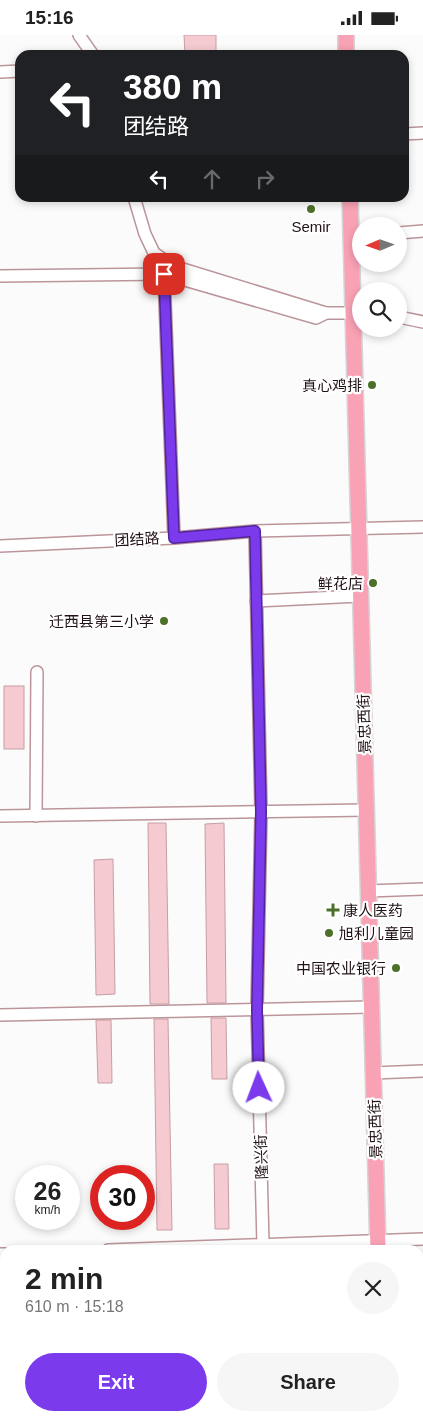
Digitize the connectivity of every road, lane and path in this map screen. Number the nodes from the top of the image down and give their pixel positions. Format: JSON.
{"nodes":[{"id":1,"x":80,"y":35,"type":"edge"},
{"id":2,"x":346,"y":35,"type":"edge"},
{"id":3,"x":90,"y":50,"type":"edge"},
{"id":4,"x":346,"y":50,"type":"edge"},
{"id":5,"x":15,"y":71,"type":"edge"},
{"id":6,"x":0,"y":72,"type":"edge"},
{"id":7,"x":423,"y":133,"type":"edge"},
{"id":8,"x":409,"y":134,"type":"edge"},
{"id":9,"x":136,"y":202,"type":"edge"},
{"id":10,"x":351,"y":202,"type":"edge"},
{"id":11,"x":353,"y":217,"type":"edge"},
{"id":12,"x":423,"y":231,"type":"edge"},
{"id":13,"x":408,"y":232,"type":"edge"},
{"id":14,"x":164,"y":274,"type":"junction"},
{"id":15,"x":0,"y":276,"type":"edge"},
{"id":16,"x":326,"y":313,"type":"junction"},
{"id":17,"x":352,"y":313,"type":"edge"},
{"id":18,"x":407,"y":319,"type":"edge"},
{"id":19,"x":423,"y":323,"type":"edge"},
{"id":20,"x":357,"y":337,"type":"edge"},
{"id":21,"x":358,"y":527,"type":"junction"},
{"id":22,"x":423,"y":527,"type":"edge"},
{"id":23,"x":255,"y":531,"type":"junction"},
{"id":24,"x":174,"y":538,"type":"junction"},
{"id":25,"x":0,"y":545,"type":"edge"},
{"id":26,"x":360,"y":596,"type":"junction"},
{"id":27,"x":256,"y":601,"type":"junction"},
{"id":28,"x":37,"y":672,"type":"dead end"},
{"id":29,"x":366,"y":810,"type":"junction"},
{"id":30,"x":261,"y":812,"type":"junction"},
{"id":31,"x":0,"y":816,"type":"edge"},
{"id":32,"x":36,"y":816,"type":"junction"},
{"id":33,"x":423,"y":889,"type":"edge"},
{"id":34,"x":368,"y":891,"type":"junction"},
{"id":35,"x":371,"y":1007,"type":"junction"},
{"id":36,"x":257,"y":1010,"type":"junction"},
{"id":37,"x":0,"y":1015,"type":"edge"},
{"id":38,"x":423,"y":1071,"type":"edge"},
{"id":39,"x":373,"y":1073,"type":"junction"},
{"id":40,"x":423,"y":1239,"type":"edge"},
{"id":41,"x":263,"y":1244,"type":"junction"},
{"id":42,"x":237,"y":1245,"type":"edge"},
{"id":43,"x":378,"y":1245,"type":"edge"}],
"edges":[{"from":1,"to":3,"type":"street"},
{"from":2,"to":4,"type":"main road"},
{"from":5,"to":6,"type":"street"},
{"from":7,"to":8,"type":"street"},
{"from":9,"to":16,"type":"street"},
{"from":10,"to":11,"type":"main road","name":"景忠西街"},
{"from":12,"to":13,"type":"street"},
{"from":14,"to":15,"type":"street"},
{"from":14,"to":16,"type":"street"},
{"from":14,"to":24,"type":"street"},
{"from":16,"to":17,"type":"street"},
{"from":18,"to":19,"type":"street"},
{"from":20,"to":21,"type":"main road","name":"景忠西街"},
{"from":21,"to":22,"type":"street","name":"团结路"},
{"from":21,"to":23,"type":"street","name":"团结路"},
{"from":21,"to":26,"type":"main road","name":"景忠西街"},
{"from":23,"to":24,"type":"street","name":"团结路"},
{"from":23,"to":27,"type":"street","name":"隆兴街"},
{"from":24,"to":25,"type":"street","name":"团结路"},
{"from":26,"to":27,"type":"street"},
{"from":26,"to":29,"type":"main road","name":"景忠西街"},
{"from":27,"to":30,"type":"street","name":"隆兴街"},
{"from":28,"to":32,"type":"street"},
{"from":29,"to":30,"type":"street"},
{"from":29,"to":34,"type":"main road","name":"景忠西街"},
{"from":30,"to":32,"type":"street"},
{"from":30,"to":36,"type":"street","name":"隆兴街"},
{"from":31,"to":32,"type":"street"},
{"from":33,"to":34,"type":"street"},
{"from":34,"to":35,"type":"main road","name":"景忠西街"},
{"from":35,"to":36,"type":"street"},
{"from":35,"to":39,"type":"main road","name":"景忠西街"},
{"from":36,"to":37,"type":"street"},
{"from":36,"to":41,"type":"street","name":"隆兴街"},
{"from":38,"to":39,"type":"street"},
{"from":39,"to":43,"type":"main road","name":"景忠西街"},
{"from":40,"to":43,"type":"street"},
{"from":41,"to":42,"type":"street"},
{"from":41,"to":43,"type":"street"}]}
